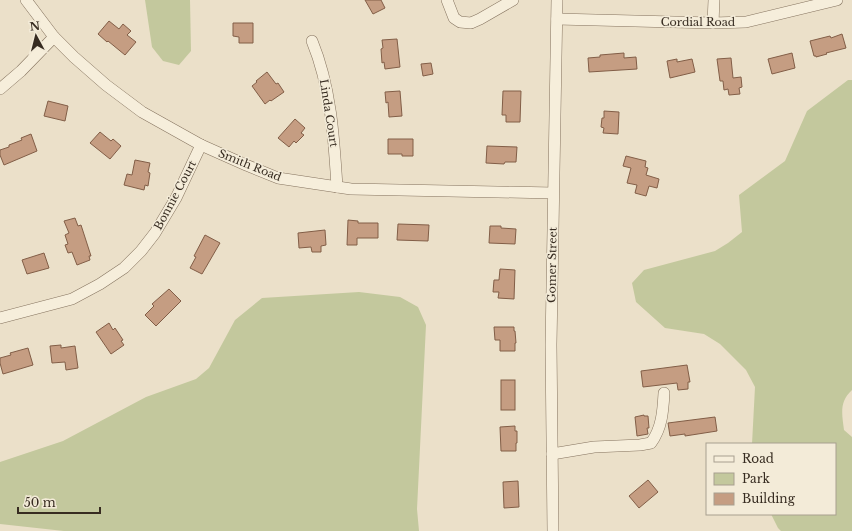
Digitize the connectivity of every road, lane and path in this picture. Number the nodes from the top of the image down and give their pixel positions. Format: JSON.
{"nodes":[{"id":1,"x":26,"y":0,"type":"edge"},
{"id":2,"x":447,"y":0,"type":"edge"},
{"id":3,"x":512,"y":0,"type":"edge"},
{"id":4,"x":556,"y":0,"type":"edge"},
{"id":5,"x":714,"y":0,"type":"edge"},
{"id":6,"x":837,"y":0,"type":"edge"},
{"id":7,"x":557,"y":19,"type":"junction"},
{"id":8,"x":713,"y":23,"type":"junction"},
{"id":9,"x":54,"y":38,"type":"junction"},
{"id":10,"x":312,"y":41,"type":"dead end"},
{"id":11,"x":0,"y":88,"type":"edge"},
{"id":12,"x":201,"y":145,"type":"junction"},
{"id":13,"x":337,"y":187,"type":"junction"},
{"id":14,"x":553,"y":193,"type":"junction"},
{"id":15,"x":0,"y":318,"type":"edge"},
{"id":16,"x":664,"y":393,"type":"dead end"},
{"id":17,"x":552,"y":454,"type":"junction"},
{"id":18,"x":553,"y":531,"type":"edge"}],
"edges":[{"from":1,"to":9,"type":"street","name":"Smith Road"},
{"from":2,"to":3,"type":"street"},
{"from":4,"to":7,"type":"street","name":"Gomer Street"},
{"from":5,"to":8,"type":"street"},
{"from":6,"to":8,"type":"street","name":"Cordial Road"},
{"from":7,"to":8,"type":"street","name":"Cordial Road"},
{"from":7,"to":14,"type":"street","name":"Gomer Street"},
{"from":9,"to":11,"type":"street"},
{"from":9,"to":12,"type":"street","name":"Smith Road"},
{"from":10,"to":13,"type":"street","name":"Linda Court"},
{"from":12,"to":13,"type":"street","name":"Smith Road"},
{"from":12,"to":15,"type":"street","name":"Bonnie Court"},
{"from":13,"to":14,"type":"street","name":"Smith Road"},
{"from":14,"to":17,"type":"street","name":"Gomer Street"},
{"from":16,"to":17,"type":"street"},
{"from":17,"to":18,"type":"street","name":"Gomer Street"}]}
